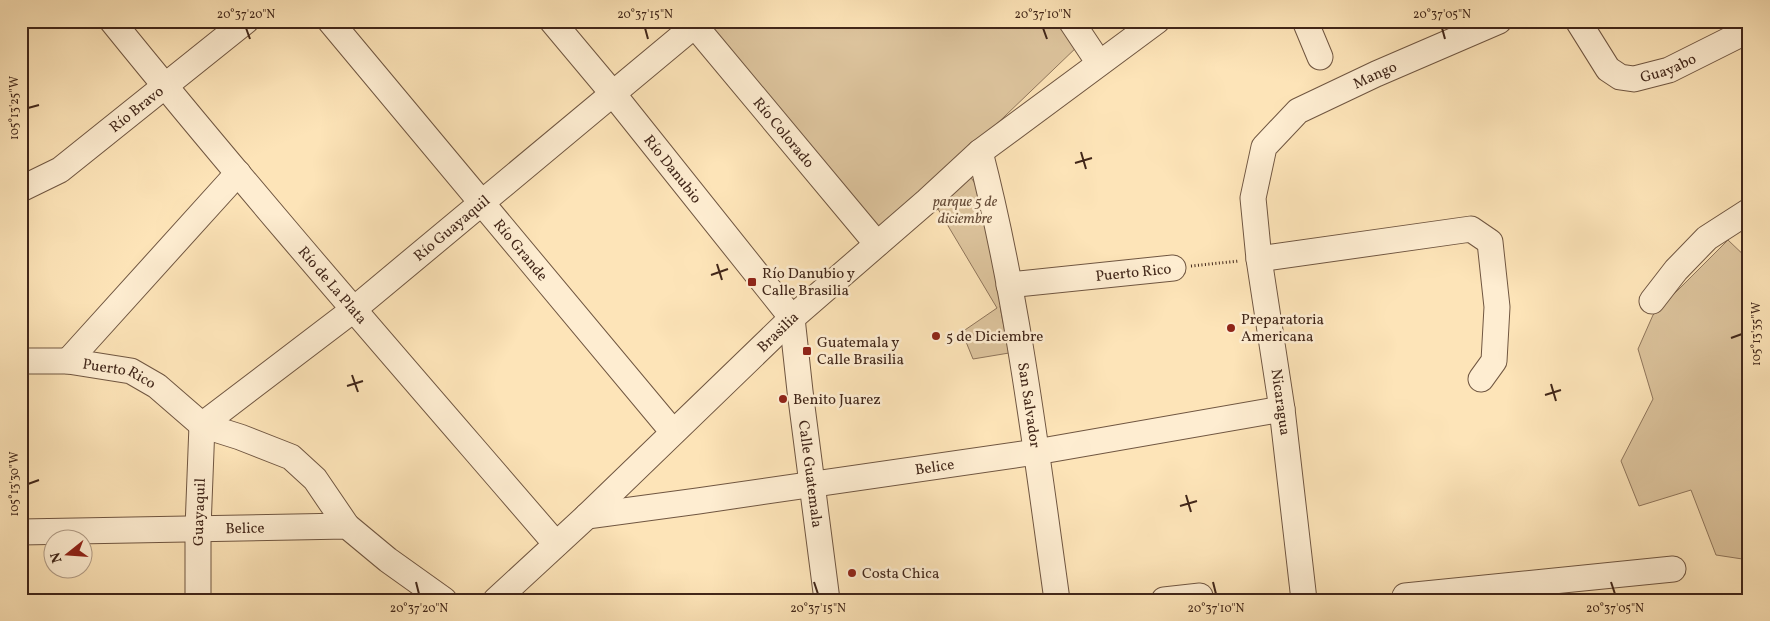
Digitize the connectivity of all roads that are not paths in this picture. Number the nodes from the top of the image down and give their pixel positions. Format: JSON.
{"nodes":[{"id":1,"x":112,"y":21,"type":"edge"},
{"id":2,"x":246,"y":21,"type":"edge"},
{"id":3,"x":330,"y":21,"type":"edge"},
{"id":4,"x":552,"y":21,"type":"edge"},
{"id":5,"x":1071,"y":21,"type":"edge"},
{"id":6,"x":1157,"y":21,"type":"edge"},
{"id":7,"x":1305,"y":21,"type":"edge"},
{"id":8,"x":1499,"y":21,"type":"edge"},
{"id":9,"x":1578,"y":21,"type":"edge"},
{"id":10,"x":693,"y":24,"type":"edge"},
{"id":11,"x":1749,"y":30,"type":"edge"},
{"id":12,"x":1320,"y":57,"type":"dead end"},
{"id":13,"x":1099,"y":63,"type":"junction"},
{"id":14,"x":166,"y":87,"type":"junction"},
{"id":15,"x":614,"y":94,"type":"junction"},
{"id":16,"x":1264,"y":147,"type":"joint"},
{"id":17,"x":980,"y":152,"type":"junction"},
{"id":18,"x":238,"y":173,"type":"junction"},
{"id":19,"x":22,"y":189,"type":"edge"},
{"id":20,"x":482,"y":204,"type":"junction"},
{"id":21,"x":1749,"y":211,"type":"edge"},
{"id":22,"x":877,"y":244,"type":"junction"},
{"id":23,"x":1258,"y":259,"type":"junction"},
{"id":24,"x":1173,"y":268,"type":"road end"},
{"id":25,"x":1009,"y":285,"type":"junction"},
{"id":26,"x":1652,"y":301,"type":"dead end"},
{"id":27,"x":354,"y":310,"type":"junction"},
{"id":28,"x":792,"y":318,"type":"junction"},
{"id":29,"x":21,"y":361,"type":"edge"},
{"id":30,"x":68,"y":361,"type":"junction"},
{"id":31,"x":1481,"y":379,"type":"dead end"},
{"id":32,"x":1282,"y":409,"type":"junction"},
{"id":33,"x":202,"y":425,"type":"junction"},
{"id":34,"x":673,"y":432,"type":"junction"},
{"id":35,"x":1036,"y":452,"type":"junction"},
{"id":36,"x":812,"y":485,"type":"junction"},
{"id":37,"x":587,"y":516,"type":"junction"},
{"id":38,"x":347,"y":526,"type":"junction"},
{"id":39,"x":198,"y":528,"type":"junction"},
{"id":40,"x":21,"y":532,"type":"edge"},
{"id":41,"x":556,"y":544,"type":"junction"},
{"id":42,"x":1673,"y":569,"type":"dead end"},
{"id":43,"x":1539,"y":591,"type":"edge"},
{"id":44,"x":1200,"y":596,"type":"dead end"},
{"id":45,"x":1405,"y":596,"type":"dead end"},
{"id":46,"x":198,"y":600,"type":"edge"},
{"id":47,"x":444,"y":600,"type":"edge"},
{"id":48,"x":496,"y":600,"type":"edge"},
{"id":49,"x":827,"y":600,"type":"edge"},
{"id":50,"x":1057,"y":600,"type":"edge"},
{"id":51,"x":1164,"y":600,"type":"edge"},
{"id":52,"x":1304,"y":600,"type":"edge"}],
"edges":[{"from":1,"to":14,"type":"street","name":"Río de La Plata"},
{"from":2,"to":14,"type":"street","name":"Río Bravo"},
{"from":3,"to":20,"type":"street","name":"Río Grande"},
{"from":4,"to":15,"type":"street","name":"Río Danubio"},
{"from":5,"to":13,"type":"street"},
{"from":6,"to":13,"type":"street","name":"Brasilia"},
{"from":7,"to":12,"type":"street"},
{"from":8,"to":16,"type":"street","name":"Mango"},
{"from":9,"to":11,"type":"street","name":"Guayabo"},
{"from":10,"to":15,"type":"street","name":"Río Guayaquil"},
{"from":10,"to":22,"type":"street","name":"Río Colorado"},
{"from":13,"to":17,"type":"street","name":"Brasilia"},
{"from":14,"to":18,"type":"street","name":"Río de La Plata"},
{"from":14,"to":19,"type":"street","name":"Río Bravo"},
{"from":15,"to":20,"type":"street","name":"Río Guayaquil"},
{"from":15,"to":28,"type":"street","name":"Río Danubio"},
{"from":16,"to":23,"type":"street","name":"Nicaragua"},
{"from":17,"to":22,"type":"street","name":"Brasilia"},
{"from":17,"to":25,"type":"street","name":"San Salvador"},
{"from":18,"to":27,"type":"street","name":"Río de La Plata"},
{"from":18,"to":30,"type":"street"},
{"from":20,"to":27,"type":"street","name":"Río Guayaquil"},
{"from":20,"to":34,"type":"street","name":"Río Grande"},
{"from":21,"to":26,"type":"street"},
{"from":22,"to":28,"type":"street","name":"Brasilia"},
{"from":23,"to":31,"type":"street"},
{"from":23,"to":32,"type":"street","name":"Nicaragua"},
{"from":24,"to":25,"type":"street","name":"Puerto Rico"},
{"from":25,"to":35,"type":"street","name":"San Salvador"},
{"from":27,"to":33,"type":"street","name":"Río Guayaquil"},
{"from":27,"to":41,"type":"street","name":"Río de La Plata"},
{"from":28,"to":34,"type":"street","name":"Brasilia"},
{"from":28,"to":36,"type":"street","name":"Calle Guatemala"},
{"from":29,"to":30,"type":"street","name":"Puerto Rico"},
{"from":30,"to":33,"type":"street","name":"Puerto Rico"},
{"from":32,"to":35,"type":"street","name":"Belice"},
{"from":32,"to":52,"type":"street","name":"Nicaragua"},
{"from":33,"to":38,"type":"street"},
{"from":33,"to":39,"type":"street","name":"Guayaquil"},
{"from":34,"to":37,"type":"street","name":"Brasilia"},
{"from":35,"to":36,"type":"street","name":"Belice"},
{"from":35,"to":50,"type":"street","name":"San Salvador"},
{"from":36,"to":37,"type":"street","name":"Belice"},
{"from":36,"to":49,"type":"street","name":"Calle Guatemala"},
{"from":37,"to":41,"type":"street","name":"Brasilia"},
{"from":38,"to":39,"type":"street","name":"Belice"},
{"from":38,"to":47,"type":"street"},
{"from":39,"to":40,"type":"street","name":"Belice"},
{"from":39,"to":46,"type":"street","name":"Guayaquil"},
{"from":41,"to":48,"type":"street","name":"Brasilia"},
{"from":42,"to":43,"type":"street"},
{"from":43,"to":45,"type":"street"},
{"from":44,"to":51,"type":"street"}]}
